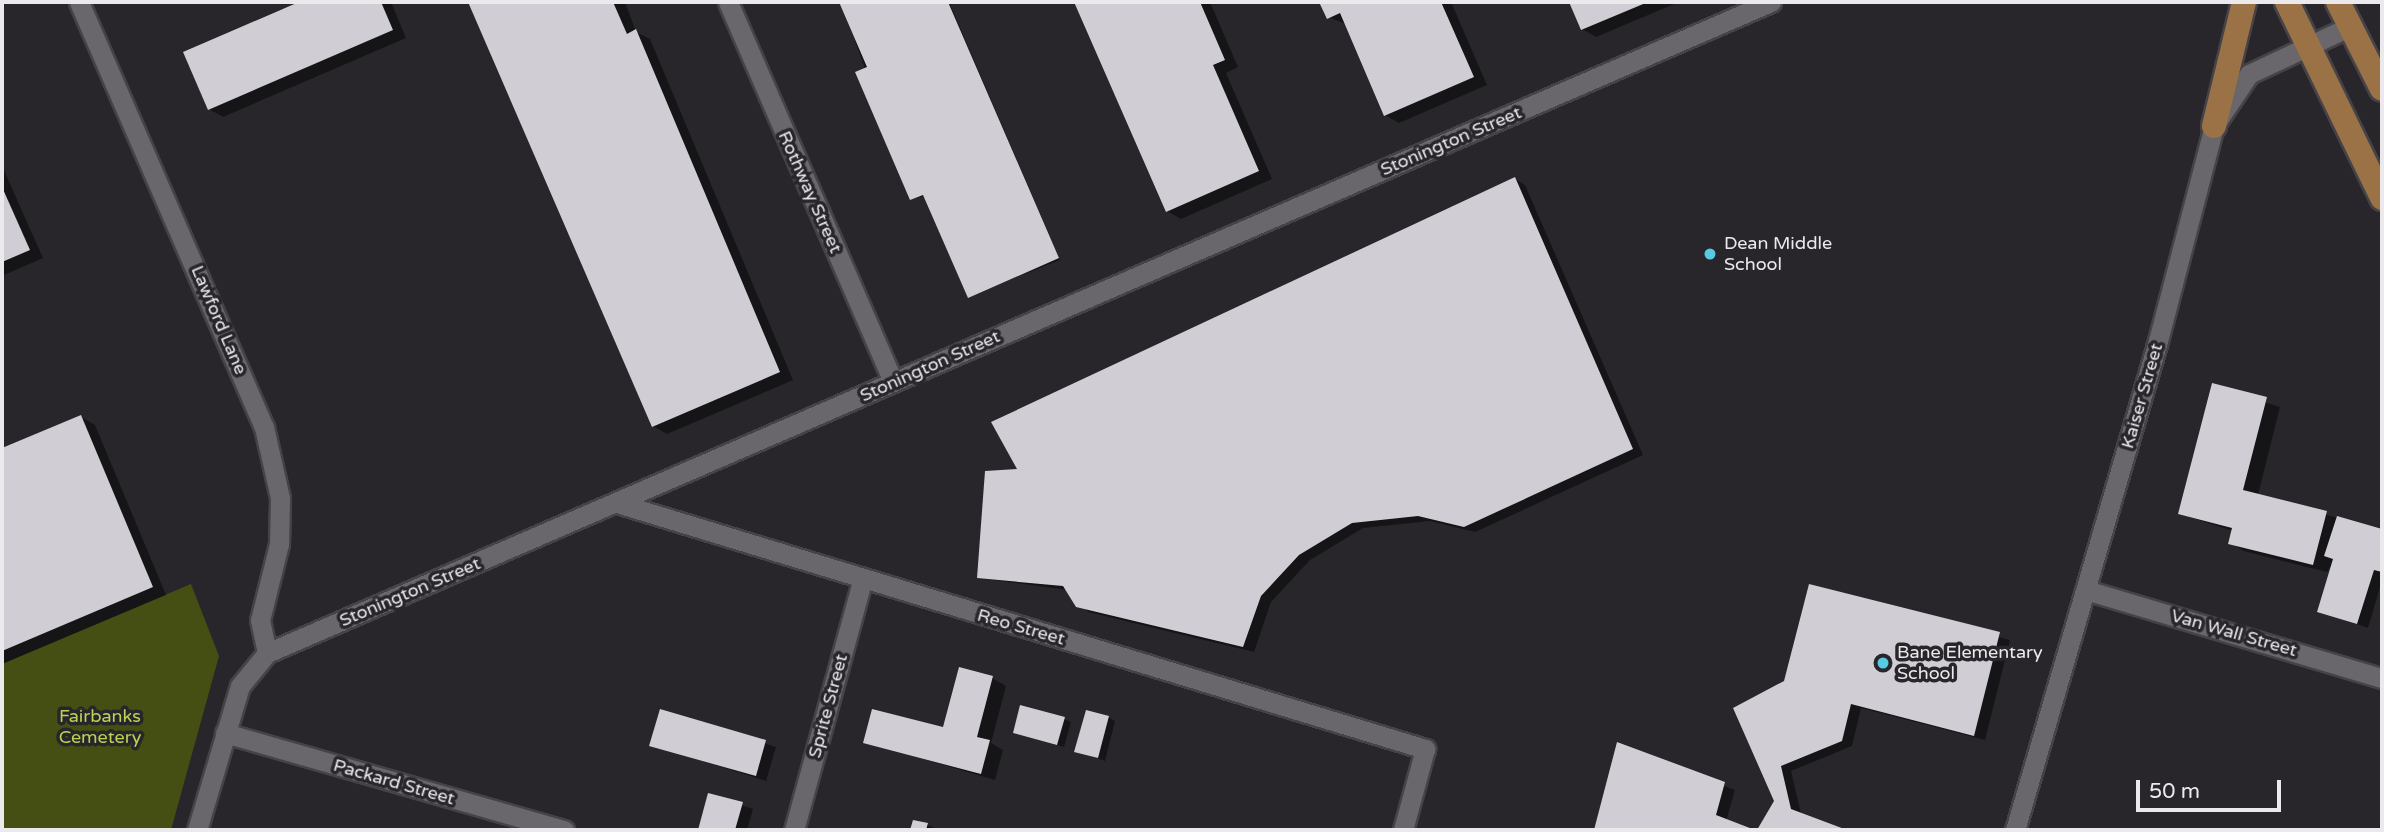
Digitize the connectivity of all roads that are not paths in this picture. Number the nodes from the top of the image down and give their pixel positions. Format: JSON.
{"nodes":[{"id":1,"x":79,"y":2,"type":"edge"},
{"id":2,"x":728,"y":2,"type":"edge"},
{"id":3,"x":1771,"y":2,"type":"edge"},
{"id":4,"x":2244,"y":2,"type":"edge"},
{"id":5,"x":2287,"y":2,"type":"edge"},
{"id":6,"x":2338,"y":2,"type":"edge"},
{"id":7,"x":2349,"y":27,"type":"junction"},
{"id":8,"x":2307,"y":47,"type":"junction"},
{"id":9,"x":2382,"y":89,"type":"edge"},
{"id":10,"x":2214,"y":125,"type":"junction"},
{"id":11,"x":2382,"y":198,"type":"edge"},
{"id":12,"x":893,"y":382,"type":"junction"},
{"id":13,"x":617,"y":503,"type":"junction"},
{"id":14,"x":862,"y":582,"type":"junction"},
{"id":15,"x":2086,"y":590,"type":"junction"},
{"id":16,"x":267,"y":653,"type":"junction"},
{"id":17,"x":2382,"y":678,"type":"edge"},
{"id":18,"x":225,"y":733,"type":"junction"},
{"id":19,"x":197,"y":830,"type":"edge"},
{"id":20,"x":564,"y":830,"type":"edge"},
{"id":21,"x":794,"y":830,"type":"edge"},
{"id":22,"x":1403,"y":830,"type":"edge"},
{"id":23,"x":2015,"y":830,"type":"edge"}],
"edges":[{"from":1,"to":16,"type":"street","name":"Lawford Lane"},
{"from":2,"to":12,"type":"street","name":"Rothway Street"},
{"from":3,"to":12,"type":"street","name":"Stonington Street"},
{"from":4,"to":10,"type":"main road"},
{"from":5,"to":8,"type":"main road"},
{"from":6,"to":7,"type":"main road"},
{"from":7,"to":8,"type":"street","name":"Kaiser Street"},
{"from":7,"to":9,"type":"main road"},
{"from":8,"to":10,"type":"street","name":"Kaiser Street"},
{"from":8,"to":11,"type":"main road"},
{"from":10,"to":15,"type":"street","name":"Kaiser Street"},
{"from":12,"to":13,"type":"street","name":"Stonington Street"},
{"from":13,"to":14,"type":"street","name":"Reo Street"},
{"from":13,"to":16,"type":"street","name":"Stonington Street"},
{"from":14,"to":21,"type":"street","name":"Sprite Street"},
{"from":14,"to":22,"type":"street","name":"Reo Street"},
{"from":15,"to":17,"type":"street","name":"Van Wall Street"},
{"from":15,"to":23,"type":"street","name":"Kaiser Street"},
{"from":16,"to":18,"type":"street","name":"Stonington Street"},
{"from":18,"to":19,"type":"street","name":"Stonington Street"},
{"from":18,"to":20,"type":"street","name":"Packard Street"}]}
